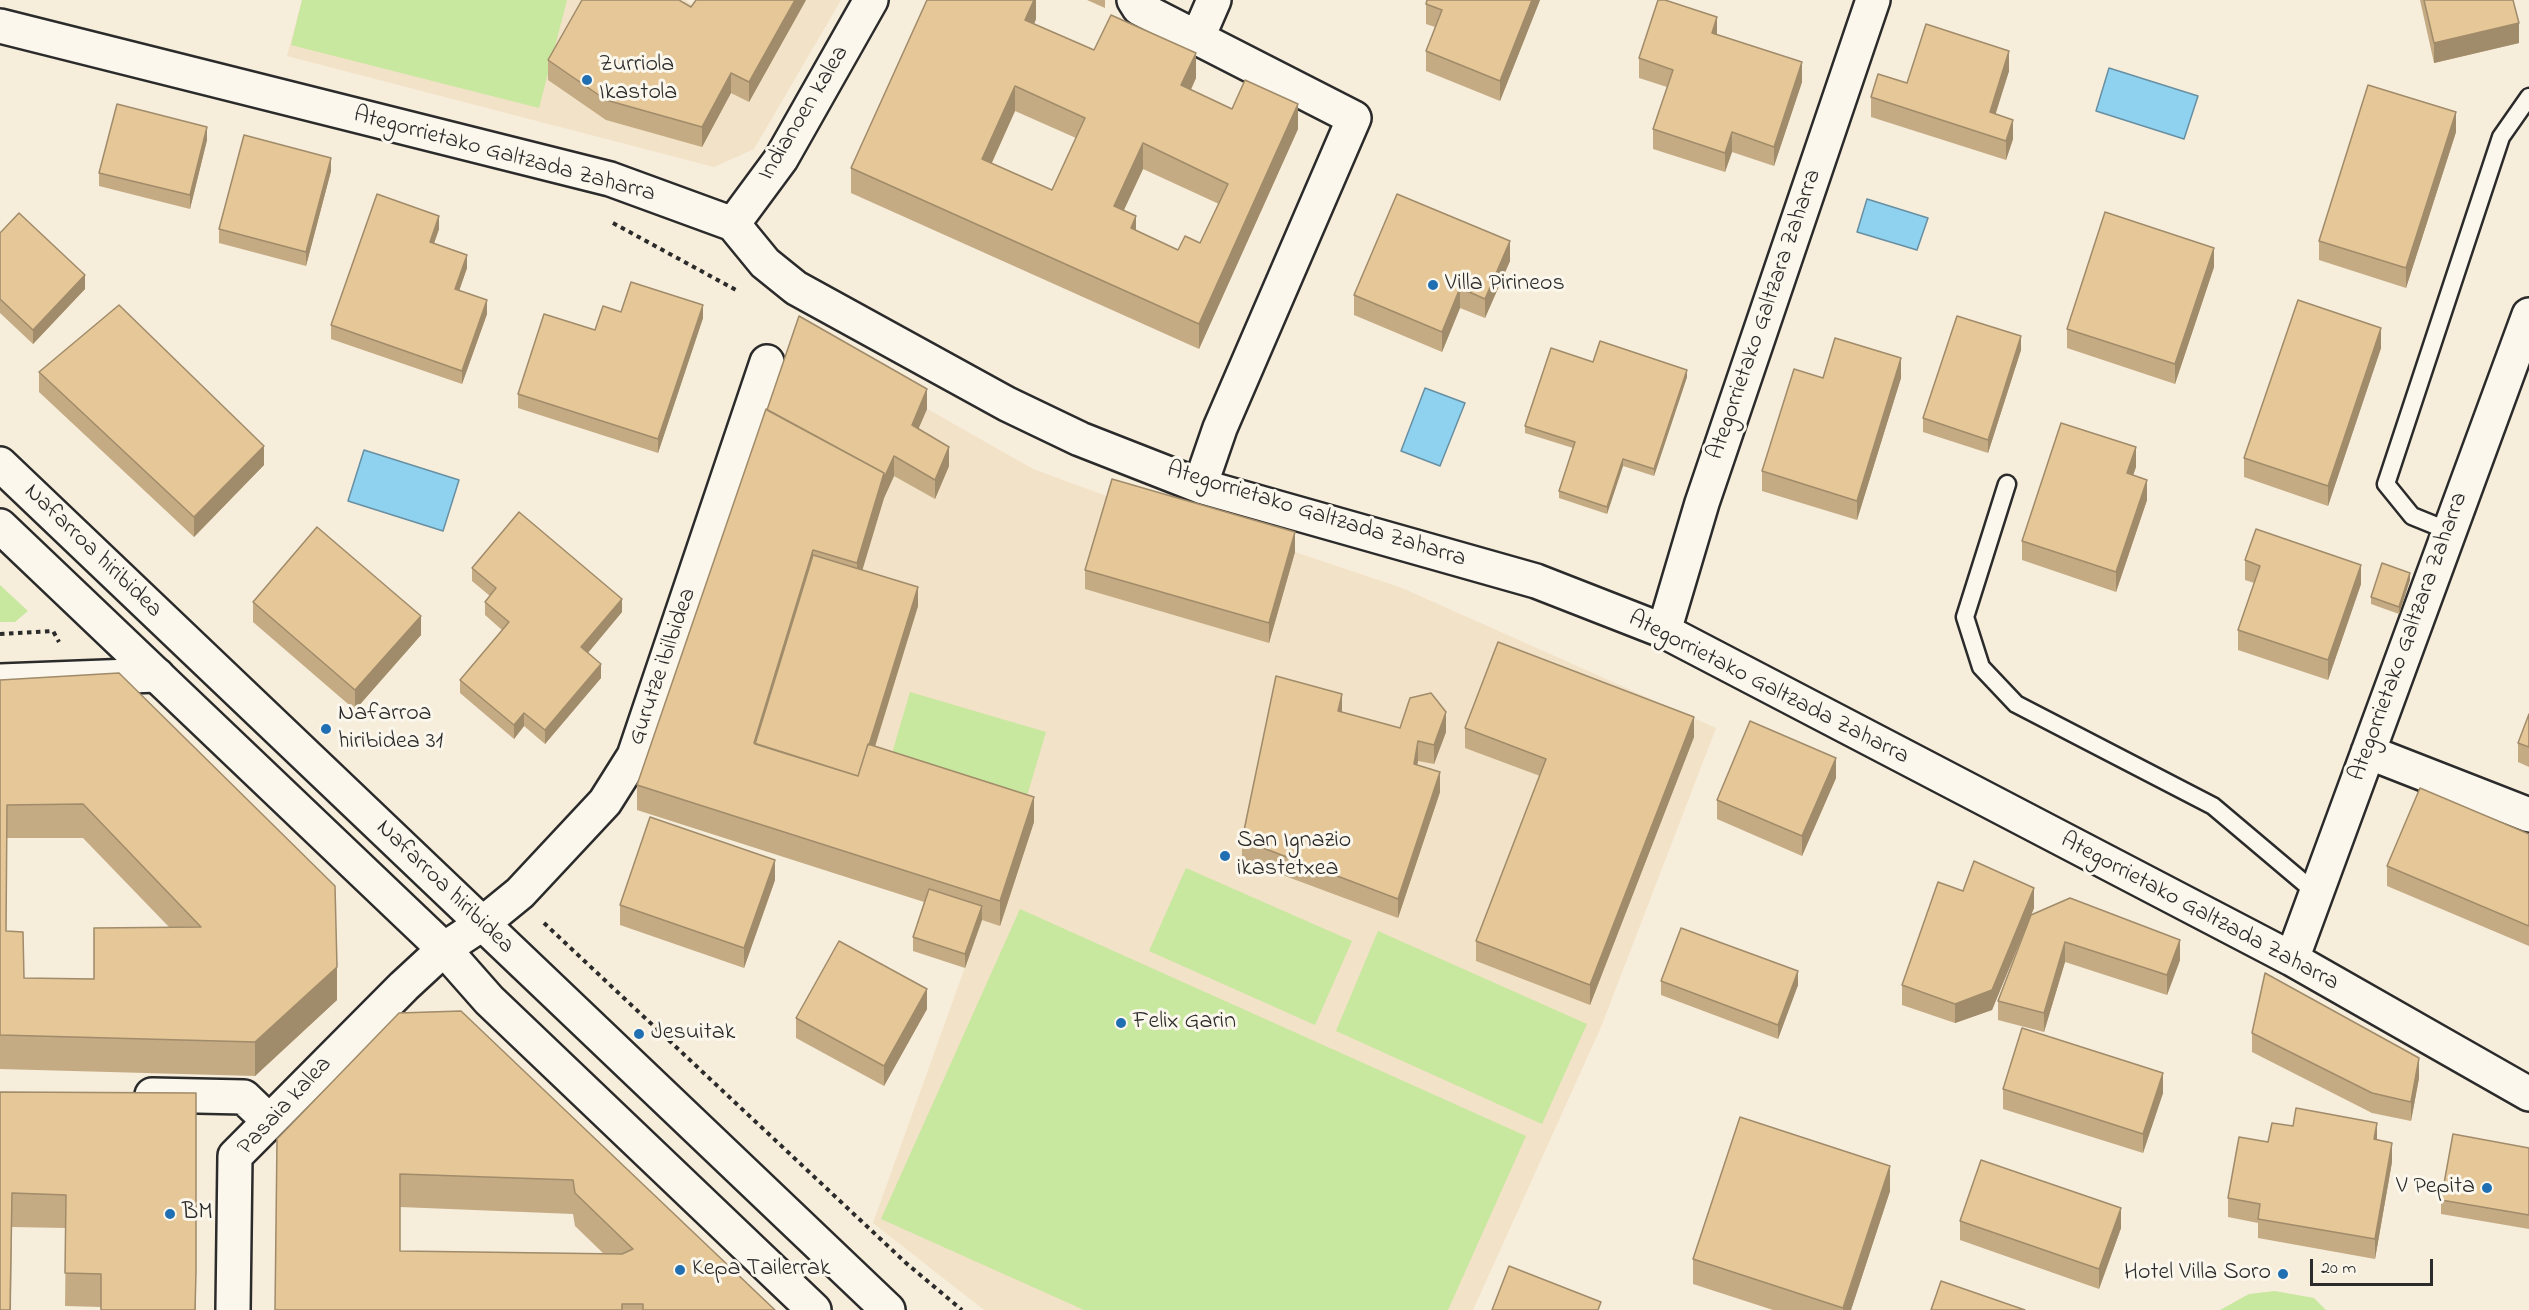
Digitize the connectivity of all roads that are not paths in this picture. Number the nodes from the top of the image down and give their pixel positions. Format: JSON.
{"nodes":[{"id":1,"x":871,"y":0,"type":"edge"},
{"id":2,"x":1134,"y":0,"type":"edge"},
{"id":3,"x":1214,"y":0,"type":"edge"},
{"id":4,"x":1872,"y":0,"type":"edge"},
{"id":5,"x":0,"y":26,"type":"edge"},
{"id":6,"x":1198,"y":37,"type":"junction"},
{"id":7,"x":2529,"y":97,"type":"edge"},
{"id":8,"x":733,"y":224,"type":"junction"},
{"id":9,"x":2529,"y":315,"type":"edge"},
{"id":10,"x":767,"y":362,"type":"dead end"},
{"id":11,"x":0,"y":465,"type":"edge"},
{"id":12,"x":2007,"y":484,"type":"dead end"},
{"id":13,"x":1200,"y":486,"type":"junction"},
{"id":14,"x":0,"y":526,"type":"edge"},
{"id":15,"x":2449,"y":531,"type":"junction"},
{"id":16,"x":1664,"y":631,"type":"junction"},
{"id":17,"x":157,"y":675,"type":"junction"},
{"id":18,"x":0,"y":681,"type":"edge"},
{"id":19,"x":2368,"y":752,"type":"junction"},
{"id":20,"x":2529,"y":815,"type":"edge"},
{"id":21,"x":2316,"y":893,"type":"junction"},
{"id":22,"x":482,"y":924,"type":"junction"},
{"id":23,"x":444,"y":949,"type":"junction"},
{"id":24,"x":2292,"y":959,"type":"junction"},
{"id":25,"x":120,"y":1094,"type":"edge"},
{"id":26,"x":2529,"y":1094,"type":"edge"},
{"id":27,"x":269,"y":1121,"type":"junction"},
{"id":28,"x":233,"y":1310,"type":"edge"},
{"id":29,"x":814,"y":1310,"type":"edge"},
{"id":30,"x":888,"y":1310,"type":"edge"}],
"edges":[{"from":1,"to":8,"type":"street","name":"Indianoen kalea"},
{"from":2,"to":6,"type":"street"},
{"from":3,"to":6,"type":"street"},
{"from":4,"to":16,"type":"street","name":"Ategorrietako Galtzara Zaharra"},
{"from":5,"to":8,"type":"street","name":"Ategorrietako Galtzada Zaharra"},
{"from":6,"to":13,"type":"street"},
{"from":7,"to":15,"type":"lane"},
{"from":8,"to":13,"type":"street","name":"Ategorrietako Galtzada Zaharra"},
{"from":9,"to":15,"type":"street","name":"Ategorrietako Galtzara Zaharra"},
{"from":10,"to":22,"type":"street","name":"Gurutze ibilbidea"},
{"from":11,"to":22,"type":"street","name":"Nafarroa hiribidea"},
{"from":12,"to":21,"type":"lane"},
{"from":13,"to":16,"type":"street","name":"Ategorrietako Galtzada Zaharra"},
{"from":14,"to":17,"type":"street","name":"Nafarroa hiribidea"},
{"from":15,"to":19,"type":"street","name":"Ategorrietako Galtzara Zaharra"},
{"from":16,"to":24,"type":"street","name":"Ategorrietako Galtzada Zaharra"},
{"from":17,"to":18,"type":"street"},
{"from":17,"to":23,"type":"street","name":"Nafarroa hiribidea"},
{"from":19,"to":20,"type":"street"},
{"from":19,"to":21,"type":"street","name":"Ategorrietako Galtzara Zaharra"},
{"from":21,"to":24,"type":"street","name":"Ategorrietako Galtzara Zaharra"},
{"from":22,"to":23,"type":"street","name":"Pasaia kalea"},
{"from":22,"to":30,"type":"street","name":"Nafarroa hiribidea"},
{"from":23,"to":27,"type":"street","name":"Pasaia kalea"},
{"from":23,"to":29,"type":"street","name":"Nafarroa hiribidea"},
{"from":24,"to":26,"type":"street","name":"Ategorrietako Galtzada Zaharra"},
{"from":25,"to":27,"type":"street"},
{"from":27,"to":28,"type":"street","name":"Pasaia kalea"}]}
